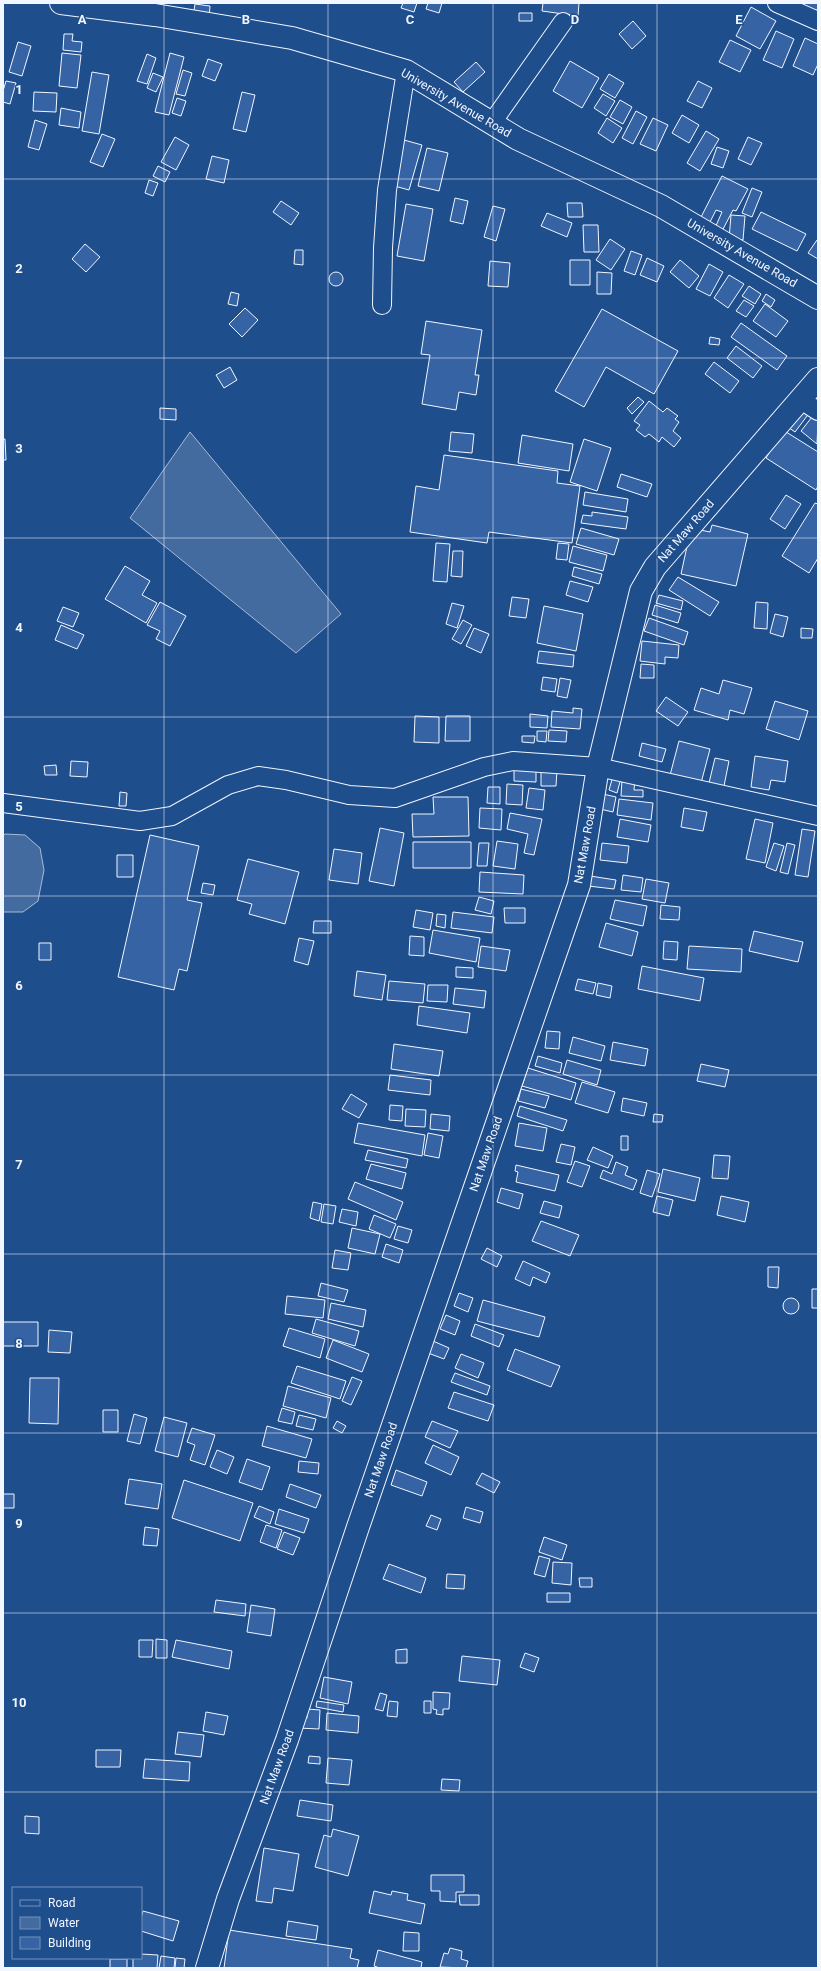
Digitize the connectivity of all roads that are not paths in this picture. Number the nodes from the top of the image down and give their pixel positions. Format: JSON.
{"nodes":[{"id":1,"x":60,"y":3,"type":"edge"},
{"id":2,"x":777,"y":3,"type":"edge"},
{"id":3,"x":156,"y":9,"type":"edge"},
{"id":4,"x":818,"y":21,"type":"edge"},
{"id":5,"x":563,"y":22,"type":"dead end"},
{"id":6,"x":406,"y":71,"type":"junction"},
{"id":7,"x":491,"y":124,"type":"junction"},
{"id":8,"x":818,"y":298,"type":"edge"},
{"id":9,"x":382,"y":305,"type":"dead end"},
{"id":10,"x":818,"y":380,"type":"edge"},
{"id":11,"x":809,"y":406,"type":"edge"},
{"id":12,"x":598,"y":767,"type":"junction"},
{"id":13,"x":3,"y":803,"type":"edge"},
{"id":14,"x":818,"y":816,"type":"edge"},
{"id":15,"x":207,"y":1968,"type":"edge"}],
"edges":[{"from":1,"to":3,"type":"main road","name":"University Avenue Road"},
{"from":2,"to":4,"type":"street"},
{"from":3,"to":6,"type":"main road","name":"University Avenue Road"},
{"from":5,"to":7,"type":"street"},
{"from":6,"to":7,"type":"main road","name":"University Avenue Road"},
{"from":6,"to":9,"type":"street"},
{"from":7,"to":8,"type":"main road","name":"University Avenue Road"},
{"from":10,"to":11,"type":"main road","name":"Nat Maw Road"},
{"from":11,"to":12,"type":"main road","name":"Nat Maw Road"},
{"from":12,"to":13,"type":"street"},
{"from":12,"to":14,"type":"street"},
{"from":12,"to":15,"type":"main road","name":"Nat Maw Road"}]}
